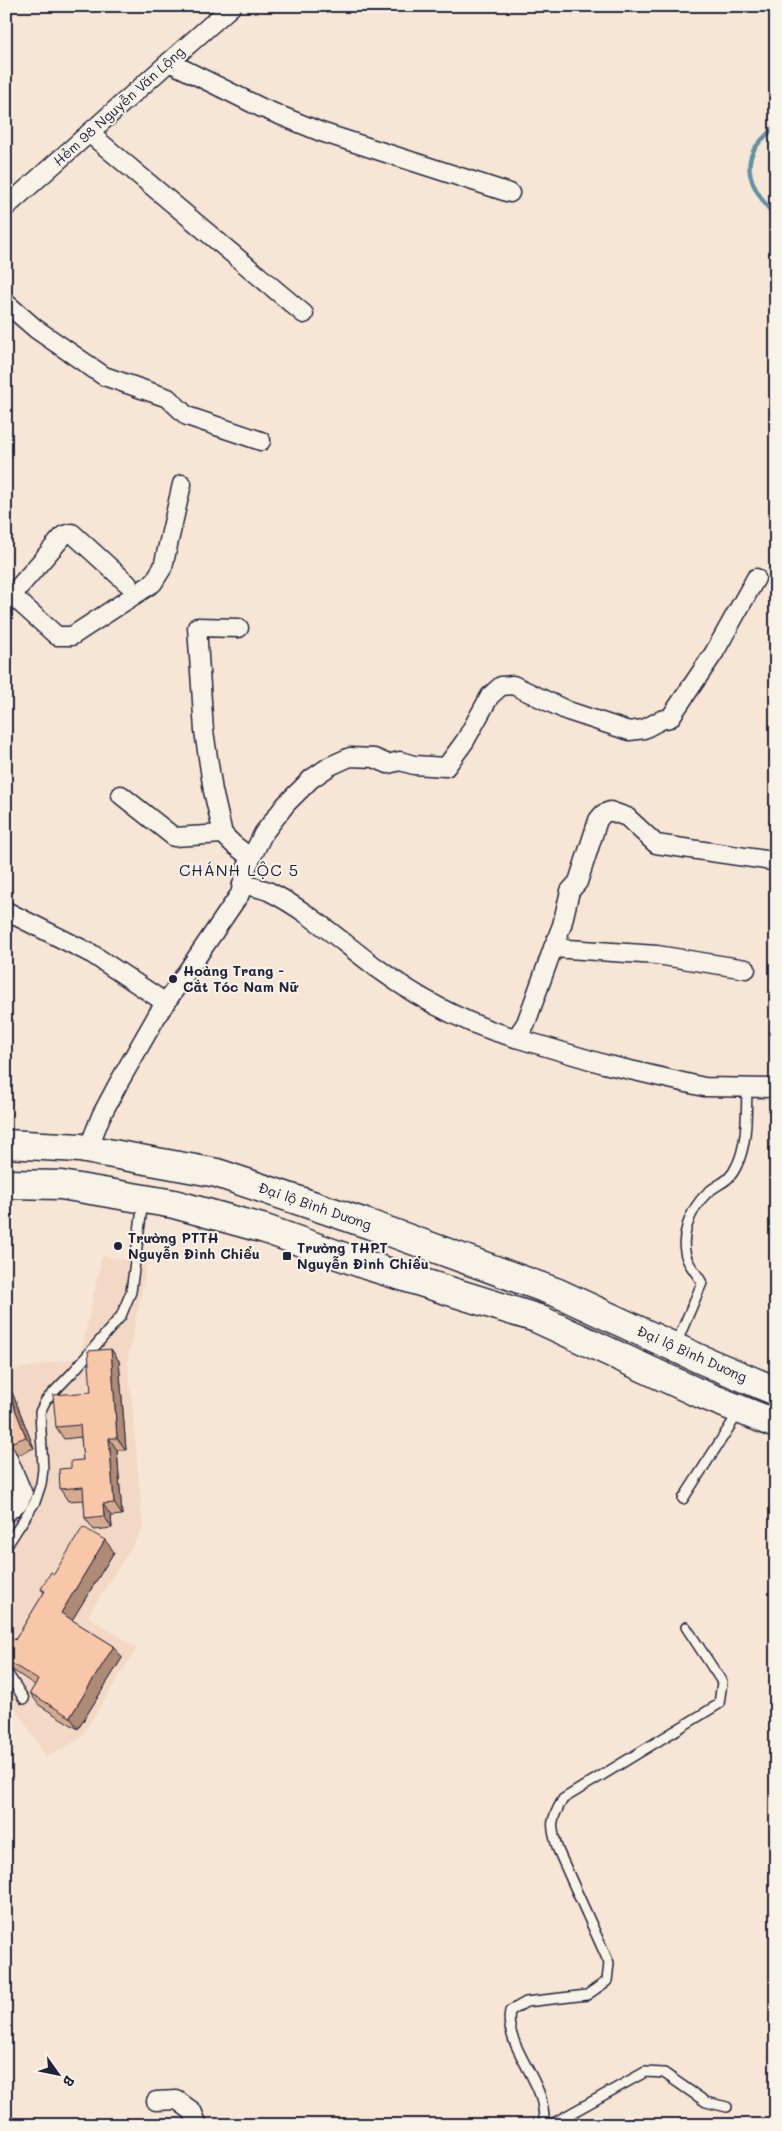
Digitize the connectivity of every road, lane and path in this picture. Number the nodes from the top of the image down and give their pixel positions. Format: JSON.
{"nodes":[{"id":1,"x":232,"y":6,"type":"edge"},
{"id":2,"x":170,"y":62,"type":"junction"},
{"id":3,"x":89,"y":133,"type":"junction"},
{"id":4,"x":510,"y":193,"type":"dead end"},
{"id":5,"x":6,"y":207,"type":"edge"},
{"id":6,"x":6,"y":303,"type":"edge"},
{"id":7,"x":304,"y":314,"type":"dead end"},
{"id":8,"x":261,"y":441,"type":"dead end"},
{"id":9,"x":182,"y":484,"type":"dead end"},
{"id":10,"x":756,"y":578,"type":"dead end"},
{"id":11,"x":128,"y":584,"type":"dead end"},
{"id":12,"x":9,"y":593,"type":"edge"},
{"id":13,"x":239,"y":628,"type":"dead end"},
{"id":14,"x":121,"y":795,"type":"dead end"},
{"id":15,"x":223,"y":834,"type":"junction"},
{"id":16,"x":251,"y":858,"type":"junction"},
{"id":17,"x":776,"y":860,"type":"edge"},
{"id":18,"x":242,"y":884,"type":"junction"},
{"id":19,"x":6,"y":911,"type":"edge"},
{"id":20,"x":554,"y":948,"type":"junction"},
{"id":21,"x":746,"y":969,"type":"dead end"},
{"id":22,"x":166,"y":1003,"type":"junction"},
{"id":23,"x":516,"y":1038,"type":"junction"},
{"id":24,"x":747,"y":1088,"type":"junction"},
{"id":25,"x":776,"y":1088,"type":"edge"},
{"id":26,"x":6,"y":1144,"type":"edge"},
{"id":27,"x":88,"y":1149,"type":"junction"},
{"id":28,"x":6,"y":1184,"type":"edge"},
{"id":29,"x":143,"y":1198,"type":"junction"},
{"id":30,"x":675,"y":1347,"type":"junction"},
{"id":31,"x":776,"y":1391,"type":"edge"},
{"id":32,"x":740,"y":1410,"type":"junction"},
{"id":33,"x":776,"y":1424,"type":"edge"},
{"id":34,"x":6,"y":1454,"type":"edge"},
{"id":35,"x":683,"y":1499,"type":"dead end"},
{"id":36,"x":6,"y":1513,"type":"edge"},
{"id":37,"x":6,"y":1547,"type":"edge"},
{"id":38,"x":686,"y":1626,"type":"dead end"},
{"id":39,"x":6,"y":1671,"type":"edge"},
{"id":40,"x":24,"y":1699,"type":"dead end"},
{"id":41,"x":156,"y":2101,"type":"dead end"},
{"id":42,"x":727,"y":2107,"type":"dead end"},
{"id":43,"x":198,"y":2125,"type":"edge"},
{"id":44,"x":545,"y":2125,"type":"edge"},
{"id":45,"x":550,"y":2125,"type":"edge"}],
"edges":[{"from":1,"to":2,"type":"street","name":"Hẻm 98 Nguyễn Văn Lộng"},
{"from":2,"to":3,"type":"street","name":"Hẻm 98 Nguyễn Văn Lộng"},
{"from":2,"to":4,"type":"street"},
{"from":3,"to":5,"type":"street","name":"Hẻm 98 Nguyễn Văn Lộng"},
{"from":3,"to":7,"type":"street"},
{"from":6,"to":8,"type":"street"},
{"from":9,"to":12,"type":"street"},
{"from":10,"to":16,"type":"street"},
{"from":11,"to":12,"type":"street"},
{"from":13,"to":15,"type":"street"},
{"from":14,"to":15,"type":"street"},
{"from":15,"to":16,"type":"street"},
{"from":16,"to":18,"type":"street"},
{"from":17,"to":20,"type":"street"},
{"from":18,"to":22,"type":"street"},
{"from":18,"to":23,"type":"street"},
{"from":19,"to":22,"type":"street"},
{"from":20,"to":21,"type":"street"},
{"from":20,"to":23,"type":"street"},
{"from":22,"to":27,"type":"street"},
{"from":23,"to":24,"type":"street"},
{"from":24,"to":25,"type":"street"},
{"from":24,"to":30,"type":"lane"},
{"from":26,"to":27,"type":"highway","name":"Đại lộ Bình Dương"},
{"from":27,"to":30,"type":"highway","name":"Đại lộ Bình Dương"},
{"from":28,"to":29,"type":"highway"},
{"from":29,"to":32,"type":"highway"},
{"from":29,"to":37,"type":"lane"},
{"from":30,"to":31,"type":"highway","name":"Đại lộ Bình Dương"},
{"from":32,"to":33,"type":"highway"},
{"from":32,"to":35,"type":"lane"},
{"from":34,"to":36,"type":"street"},
{"from":38,"to":44,"type":"lane"},
{"from":39,"to":40,"type":"lane"},
{"from":41,"to":43,"type":"street"},
{"from":42,"to":45,"type":"lane"}]}
